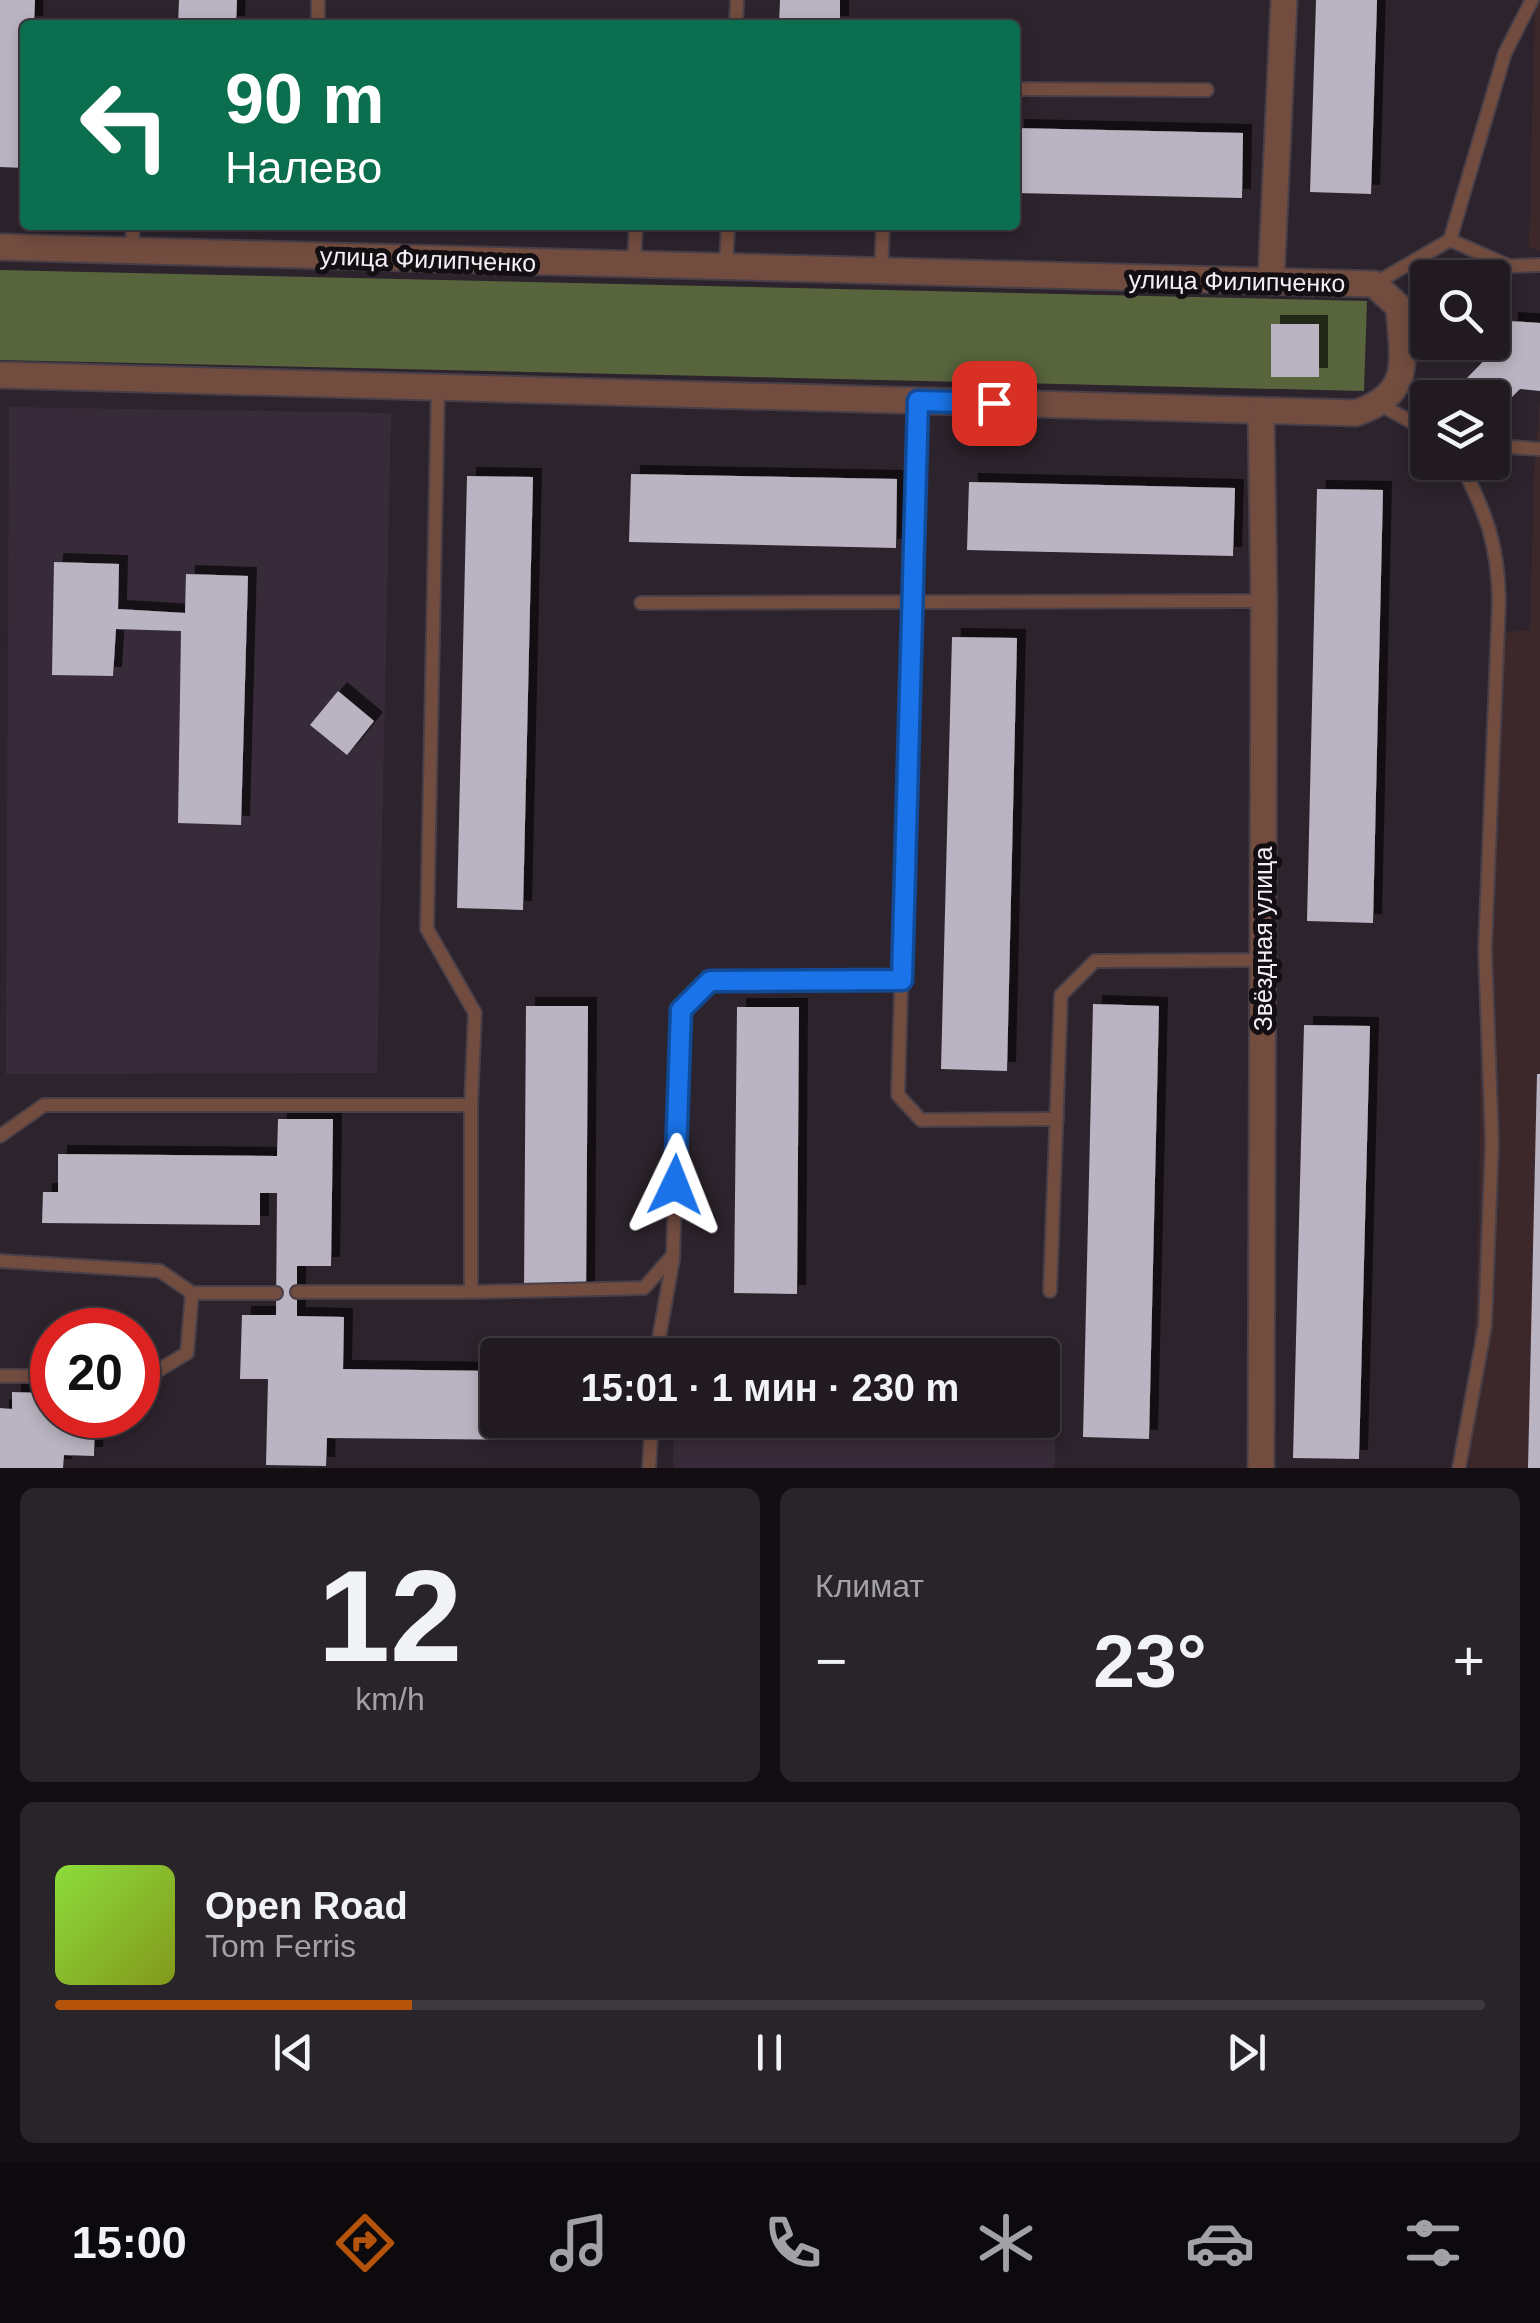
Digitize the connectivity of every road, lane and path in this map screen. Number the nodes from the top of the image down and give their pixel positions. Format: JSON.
{"nodes":[{"id":1,"x":1284,"y":0,"type":"edge"},
{"id":2,"x":1532,"y":0,"type":"edge"},
{"id":3,"x":1020,"y":89,"type":"edge"},
{"id":4,"x":1207,"y":90,"type":"dead end"},
{"id":5,"x":636,"y":230,"type":"edge"},
{"id":6,"x":728,"y":230,"type":"edge"},
{"id":7,"x":883,"y":230,"type":"edge"},
{"id":8,"x":133,"y":238,"type":"edge"},
{"id":9,"x":1450,"y":240,"type":"junction"},
{"id":10,"x":0,"y":247,"type":"edge"},
{"id":11,"x":634,"y":264,"type":"junction"},
{"id":12,"x":1540,"y":265,"type":"edge"},
{"id":13,"x":726,"y":267,"type":"junction"},
{"id":14,"x":881,"y":271,"type":"junction"},
{"id":15,"x":1270,"y":282,"type":"junction"},
{"id":16,"x":1374,"y":284,"type":"junction"},
{"id":17,"x":0,"y":375,"type":"edge"},
{"id":18,"x":438,"y":387,"type":"junction"},
{"id":19,"x":918,"y":401,"type":"junction"},
{"id":20,"x":1381,"y":404,"type":"junction"},
{"id":21,"x":1261,"y":410,"type":"junction"},
{"id":22,"x":1410,"y":421,"type":"edge"},
{"id":23,"x":1510,"y":447,"type":"edge"},
{"id":24,"x":1540,"y":449,"type":"edge"},
{"id":25,"x":1469,"y":480,"type":"edge"},
{"id":26,"x":914,"y":601,"type":"junction"},
{"id":27,"x":1264,"y":601,"type":"junction"},
{"id":28,"x":641,"y":603,"type":"dead end"},
{"id":29,"x":1263,"y":960,"type":"junction"},
{"id":30,"x":902,"y":980,"type":"junction"},
{"id":31,"x":471,"y":1105,"type":"junction"},
{"id":32,"x":1057,"y":1120,"type":"junction"},
{"id":33,"x":0,"y":1136,"type":"edge"},
{"id":34,"x":673,"y":1255,"type":"junction"},
{"id":35,"x":0,"y":1261,"type":"edge"},
{"id":36,"x":1050,"y":1291,"type":"dead end"},
{"id":37,"x":192,"y":1292,"type":"junction"},
{"id":38,"x":297,"y":1292,"type":"dead end"},
{"id":39,"x":471,"y":1292,"type":"junction"},
{"id":40,"x":276,"y":1293,"type":"dead end"},
{"id":41,"x":659,"y":1338,"type":"edge"},
{"id":42,"x":160,"y":1369,"type":"edge"},
{"id":43,"x":0,"y":1376,"type":"edge"},
{"id":44,"x":30,"y":1376,"type":"edge"},
{"id":45,"x":651,"y":1438,"type":"edge"},
{"id":46,"x":649,"y":1468,"type":"edge"},
{"id":47,"x":1262,"y":1468,"type":"edge"},
{"id":48,"x":1459,"y":1468,"type":"edge"}],
"edges":[{"from":1,"to":15,"type":"street"},
{"from":2,"to":9,"type":"lane"},
{"from":3,"to":4,"type":"lane"},
{"from":5,"to":11,"type":"lane"},
{"from":6,"to":13,"type":"lane"},
{"from":7,"to":14,"type":"lane"},
{"from":8,"to":10,"type":"street","name":"улица Филипченко"},
{"from":8,"to":11,"type":"street","name":"улица Филипченко"},
{"from":9,"to":12,"type":"lane"},
{"from":9,"to":16,"type":"lane"},
{"from":11,"to":13,"type":"street","name":"улица Филипченко"},
{"from":13,"to":14,"type":"street","name":"улица Филипченко"},
{"from":14,"to":15,"type":"street","name":"улица Филипченко"},
{"from":15,"to":16,"type":"street","name":"улица Филипченко"},
{"from":16,"to":20,"type":"street","name":"улица Филипченко"},
{"from":17,"to":18,"type":"street"},
{"from":18,"to":19,"type":"street"},
{"from":18,"to":31,"type":"lane"},
{"from":19,"to":21,"type":"street"},
{"from":19,"to":26,"type":"lane"},
{"from":20,"to":21,"type":"street"},
{"from":20,"to":22,"type":"lane"},
{"from":21,"to":27,"type":"street","name":"Звёздная улица"},
{"from":23,"to":24,"type":"lane"},
{"from":25,"to":48,"type":"lane"},
{"from":26,"to":27,"type":"lane"},
{"from":26,"to":28,"type":"lane"},
{"from":26,"to":30,"type":"lane"},
{"from":27,"to":29,"type":"street","name":"Звёздная улица"},
{"from":29,"to":32,"type":"lane"},
{"from":29,"to":47,"type":"street","name":"Звёздная улица"},
{"from":30,"to":32,"type":"lane"},
{"from":30,"to":34,"type":"lane"},
{"from":31,"to":33,"type":"lane"},
{"from":31,"to":39,"type":"lane"},
{"from":32,"to":36,"type":"lane"},
{"from":34,"to":39,"type":"lane"},
{"from":34,"to":41,"type":"lane"},
{"from":35,"to":37,"type":"lane"},
{"from":37,"to":40,"type":"lane"},
{"from":37,"to":42,"type":"lane"},
{"from":38,"to":39,"type":"lane"},
{"from":43,"to":44,"type":"lane"},
{"from":45,"to":46,"type":"lane"}]}
